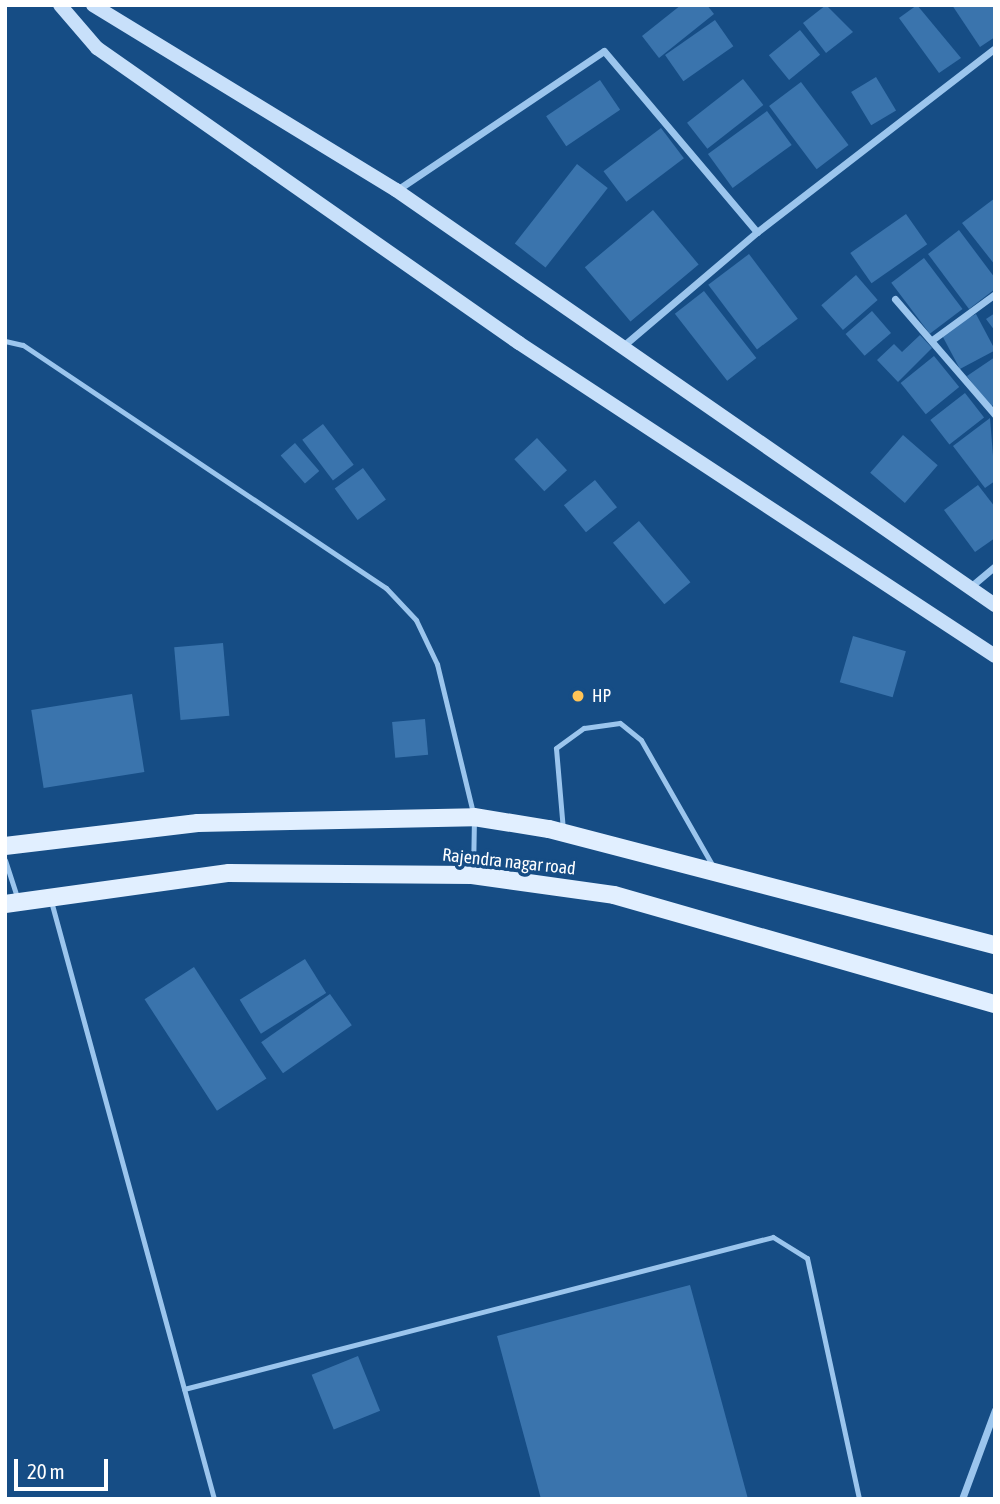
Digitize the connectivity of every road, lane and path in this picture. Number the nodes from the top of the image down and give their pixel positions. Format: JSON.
{"nodes":[{"id":1,"x":60,"y":5,"type":"edge"},
{"id":2,"x":93,"y":5,"type":"edge"},
{"id":3,"x":995,"y":48,"type":"edge"},
{"id":4,"x":396,"y":190,"type":"junction"},
{"id":5,"x":757,"y":232,"type":"junction"},
{"id":6,"x":995,"y":293,"type":"edge"},
{"id":7,"x":895,"y":299,"type":"dead end"},
{"id":8,"x":932,"y":340,"type":"junction"},
{"id":9,"x":5,"y":341,"type":"edge"},
{"id":10,"x":622,"y":347,"type":"junction"},
{"id":11,"x":995,"y":415,"type":"edge"},
{"id":12,"x":995,"y":566,"type":"edge"},
{"id":13,"x":969,"y":588,"type":"junction"},
{"id":14,"x":995,"y":605,"type":"edge"},
{"id":15,"x":995,"y":656,"type":"edge"},
{"id":16,"x":474,"y":817,"type":"junction"},
{"id":17,"x":564,"y":833,"type":"junction"},
{"id":18,"x":5,"y":846,"type":"edge"},
{"id":19,"x":5,"y":860,"type":"edge"},
{"id":20,"x":717,"y":874,"type":"junction"},
{"id":21,"x":472,"y":876,"type":"junction"},
{"id":22,"x":50,"y":898,"type":"junction"},
{"id":23,"x":12,"y":903,"type":"edge"},
{"id":24,"x":995,"y":945,"type":"edge"},
{"id":25,"x":995,"y":1004,"type":"edge"},
{"id":26,"x":184,"y":1389,"type":"junction"},
{"id":27,"x":995,"y":1410,"type":"edge"},
{"id":28,"x":214,"y":1499,"type":"edge"},
{"id":29,"x":859,"y":1499,"type":"edge"},
{"id":30,"x":962,"y":1499,"type":"edge"}],
"edges":[{"from":1,"to":15,"type":"street"},
{"from":2,"to":4,"type":"street"},
{"from":3,"to":5,"type":"street"},
{"from":4,"to":5,"type":"street"},
{"from":4,"to":10,"type":"street"},
{"from":5,"to":10,"type":"street"},
{"from":6,"to":8,"type":"street"},
{"from":7,"to":8,"type":"street"},
{"from":8,"to":11,"type":"street"},
{"from":9,"to":16,"type":"lane"},
{"from":10,"to":13,"type":"street"},
{"from":12,"to":13,"type":"street"},
{"from":13,"to":14,"type":"street"},
{"from":16,"to":17,"type":"main road","name":"Rajendra nagar road"},
{"from":16,"to":18,"type":"main road","name":"Rajendra nagar road"},
{"from":16,"to":21,"type":"lane"},
{"from":17,"to":20,"type":"main road","name":"Rajendra nagar road"},
{"from":17,"to":20,"type":"lane"},
{"from":19,"to":23,"type":"lane"},
{"from":20,"to":24,"type":"main road","name":"Rajendra nagar road"},
{"from":21,"to":22,"type":"main road","name":"Rajendra nagar road"},
{"from":21,"to":25,"type":"main road","name":"Rajendra nagar road"},
{"from":22,"to":23,"type":"main road","name":"Rajendra nagar road"},
{"from":22,"to":26,"type":"lane"},
{"from":26,"to":28,"type":"lane"},
{"from":26,"to":29,"type":"lane"},
{"from":27,"to":30,"type":"street"}]}
